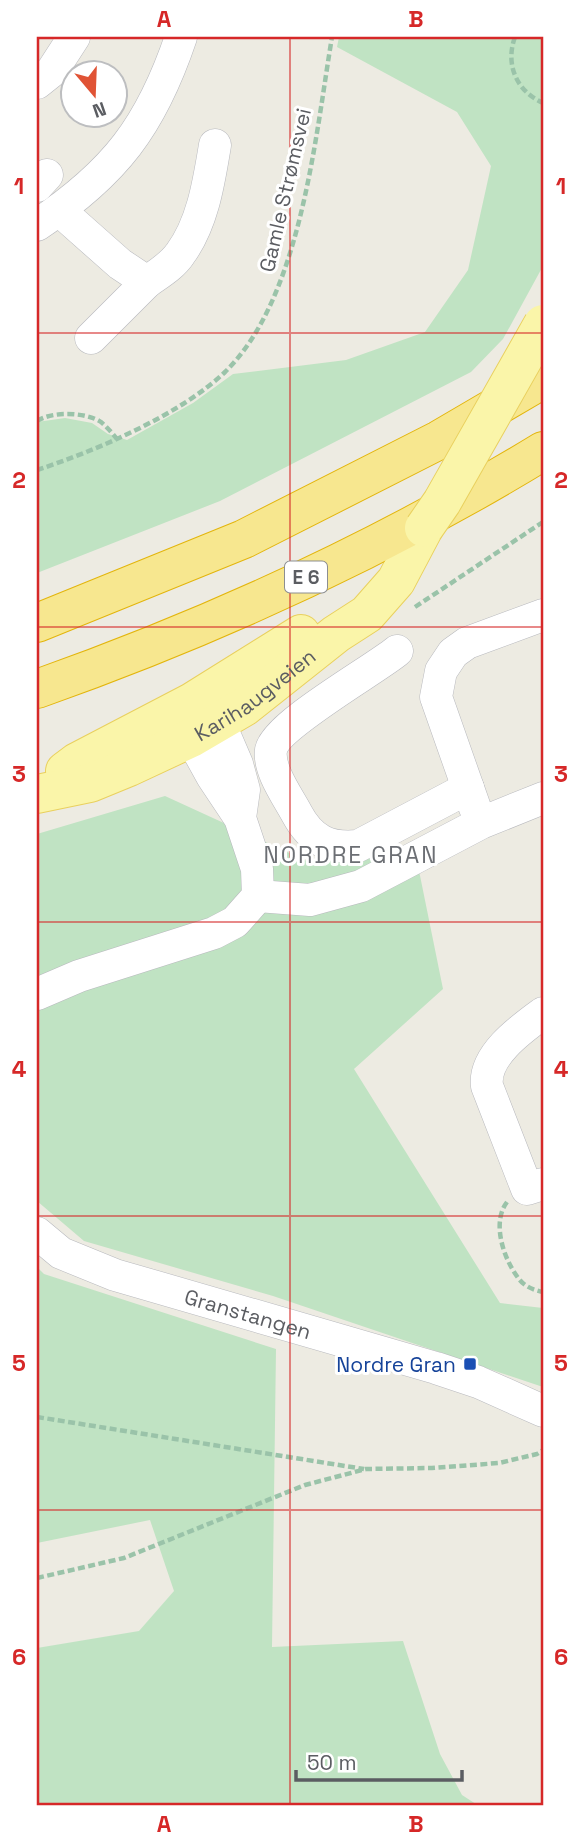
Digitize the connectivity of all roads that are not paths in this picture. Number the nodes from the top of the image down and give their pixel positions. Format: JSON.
{"nodes":[{"id":1,"x":74,"y":37,"type":"edge"},
{"id":2,"x":181,"y":37,"type":"edge"},
{"id":3,"x":37,"y":83,"type":"edge"},
{"id":4,"x":215,"y":145,"type":"dead end"},
{"id":5,"x":48,"y":218,"type":"edge"},
{"id":6,"x":147,"y":282,"type":"junction"},
{"id":7,"x":543,"y":324,"type":"edge"},
{"id":8,"x":91,"y":338,"type":"dead end"},
{"id":9,"x":543,"y":379,"type":"edge"},
{"id":10,"x":543,"y":451,"type":"edge"},
{"id":11,"x":424,"y":528,"type":"junction"},
{"id":12,"x":543,"y":615,"type":"edge"},
{"id":13,"x":37,"y":623,"type":"edge"},
{"id":14,"x":397,"y":651,"type":"dead end"},
{"id":15,"x":37,"y":689,"type":"edge"},
{"id":16,"x":201,"y":721,"type":"junction"},
{"id":17,"x":468,"y":788,"type":"junction"},
{"id":18,"x":37,"y":793,"type":"edge"},
{"id":19,"x":543,"y":798,"type":"edge"},
{"id":20,"x":481,"y":823,"type":"junction"},
{"id":21,"x":258,"y":896,"type":"junction"},
{"id":22,"x":37,"y":994,"type":"edge"},
{"id":23,"x":543,"y":1013,"type":"edge"},
{"id":24,"x":535,"y":1186,"type":"edge"},
{"id":25,"x":37,"y":1233,"type":"edge"},
{"id":26,"x":543,"y":1411,"type":"edge"}],
"edges":[{"from":1,"to":3,"type":"street"},
{"from":2,"to":5,"type":"street"},
{"from":4,"to":6,"type":"street"},
{"from":5,"to":6,"type":"street"},
{"from":6,"to":8,"type":"street"},
{"from":7,"to":11,"type":"main road","name":"Karihaugveien","bridge":true},
{"from":9,"to":13,"type":"highway"},
{"from":10,"to":15,"type":"highway","number":"E 6"},
{"from":11,"to":16,"type":"main road","name":"Karihaugveien"},
{"from":11,"to":16,"type":"main road","name":"Karihaugveien"},
{"from":12,"to":17,"type":"street"},
{"from":14,"to":17,"type":"street"},
{"from":16,"to":18,"type":"main road","name":"Karihaugveien"},
{"from":16,"to":21,"type":"street"},
{"from":17,"to":20,"type":"street"},
{"from":19,"to":20,"type":"street"},
{"from":20,"to":21,"type":"street"},
{"from":21,"to":22,"type":"street"},
{"from":23,"to":24,"type":"street"},
{"from":25,"to":26,"type":"street","name":"Granstangen"}]}
